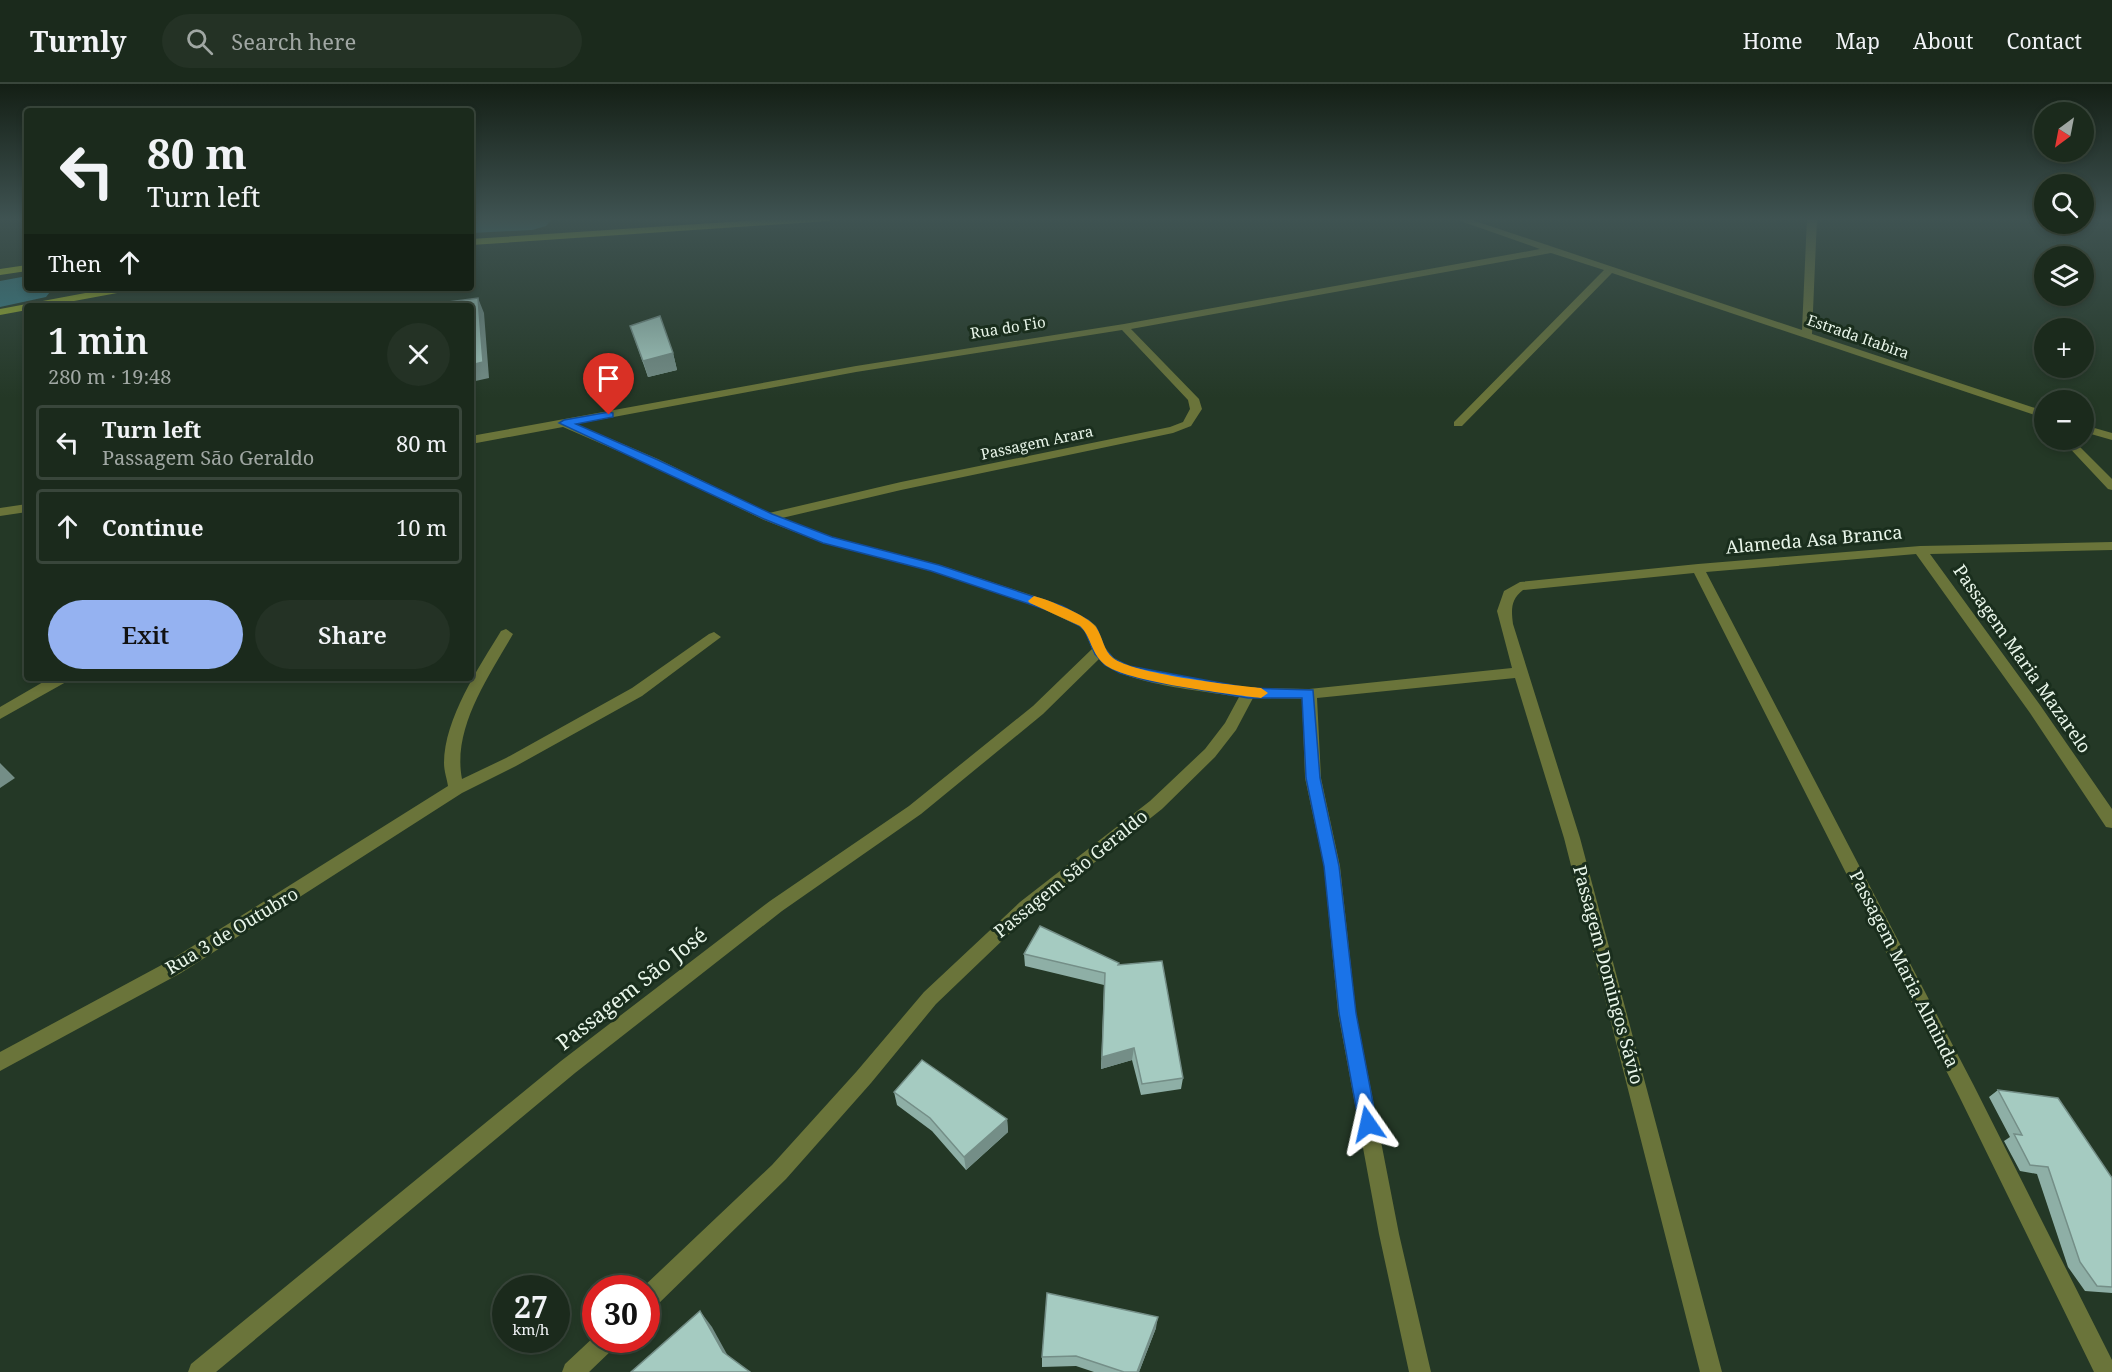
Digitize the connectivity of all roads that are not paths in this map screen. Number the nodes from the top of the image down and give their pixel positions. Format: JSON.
{"nodes":[{"id":1,"x":1395,"y":278,"type":"edge"},
{"id":2,"x":1601,"y":278,"type":"edge"},
{"id":3,"x":1635,"y":278,"type":"edge"},
{"id":4,"x":1809,"y":278,"type":"edge"},
{"id":5,"x":112,"y":291,"type":"edge"},
{"id":6,"x":46,"y":303,"type":"edge"},
{"id":7,"x":24,"y":307,"type":"edge"},
{"id":8,"x":0,"y":312,"type":"edge"},
{"id":9,"x":1124,"y":327,"type":"junction"},
{"id":10,"x":1807,"y":335,"type":"junction"},
{"id":11,"x":2034,"y":412,"type":"edge"},
{"id":12,"x":564,"y":423,"type":"junction"},
{"id":13,"x":1458,"y":424,"type":"dead end"},
{"id":14,"x":2094,"y":431,"type":"edge"},
{"id":15,"x":2112,"y":437,"type":"edge"},
{"id":16,"x":474,"y":439,"type":"edge"},
{"id":17,"x":2077,"y":450,"type":"edge"},
{"id":18,"x":2112,"y":486,"type":"edge"},
{"id":19,"x":24,"y":508,"type":"edge"},
{"id":20,"x":0,"y":512,"type":"edge"},
{"id":21,"x":768,"y":517,"type":"junction"},
{"id":22,"x":2112,"y":546,"type":"edge"},
{"id":23,"x":1920,"y":550,"type":"junction"},
{"id":24,"x":1698,"y":568,"type":"junction"},
{"id":25,"x":1520,"y":586,"type":"joint"},
{"id":26,"x":506,"y":634,"type":"dead end"},
{"id":27,"x":714,"y":637,"type":"dead end"},
{"id":28,"x":1099,"y":650,"type":"junction"},
{"id":29,"x":1522,"y":672,"type":"junction"},
{"id":30,"x":56,"y":681,"type":"edge"},
{"id":31,"x":1248,"y":693,"type":"junction"},
{"id":32,"x":1309,"y":694,"type":"junction"},
{"id":33,"x":0,"y":714,"type":"edge"},
{"id":34,"x":456,"y":789,"type":"junction"},
{"id":35,"x":2112,"y":822,"type":"edge"},
{"id":36,"x":0,"y":1062,"type":"edge"},
{"id":37,"x":660,"y":1287,"type":"edge"},
{"id":38,"x":593,"y":1353,"type":"edge"},
{"id":39,"x":199,"y":1372,"type":"edge"},
{"id":40,"x":573,"y":1372,"type":"edge"},
{"id":41,"x":1420,"y":1372,"type":"edge"},
{"id":42,"x":1711,"y":1372,"type":"edge"},
{"id":43,"x":2106,"y":1372,"type":"edge"}],
"edges":[{"from":1,"to":9,"type":"street","name":"Rua do Fio"},
{"from":2,"to":13,"type":"street"},
{"from":3,"to":10,"type":"street","name":"Estrada Itabira"},
{"from":4,"to":10,"type":"street"},
{"from":5,"to":6,"type":"main road"},
{"from":7,"to":8,"type":"main road"},
{"from":9,"to":12,"type":"street","name":"Rua do Fio"},
{"from":9,"to":21,"type":"street","name":"Passagem Arara"},
{"from":10,"to":11,"type":"street","name":"Estrada Itabira"},
{"from":12,"to":16,"type":"street","name":"Rua do Fio"},
{"from":12,"to":21,"type":"street"},
{"from":14,"to":15,"type":"street"},
{"from":17,"to":18,"type":"street"},
{"from":19,"to":20,"type":"street"},
{"from":21,"to":28,"type":"street"},
{"from":22,"to":23,"type":"street","name":"Alameda Asa Branca"},
{"from":23,"to":24,"type":"street","name":"Alameda Asa Branca"},
{"from":23,"to":35,"type":"street","name":"Passagem Maria Mazarelo"},
{"from":24,"to":25,"type":"street","name":"Alameda Asa Branca"},
{"from":24,"to":43,"type":"street","name":"Passagem Maria Alminda"},
{"from":25,"to":29,"type":"street","name":"Passagem Domingos Sávio"},
{"from":26,"to":34,"type":"street"},
{"from":27,"to":34,"type":"street","name":"Rua 3 de Outubro"},
{"from":28,"to":31,"type":"street"},
{"from":28,"to":39,"type":"street","name":"Passagem São José"},
{"from":29,"to":32,"type":"street"},
{"from":29,"to":42,"type":"street","name":"Passagem Domingos Sávio"},
{"from":30,"to":33,"type":"street"},
{"from":31,"to":32,"type":"street"},
{"from":31,"to":37,"type":"street","name":"Passagem São Geraldo"},
{"from":32,"to":41,"type":"street"},
{"from":34,"to":36,"type":"street","name":"Rua 3 de Outubro"},
{"from":38,"to":40,"type":"street"}]}
